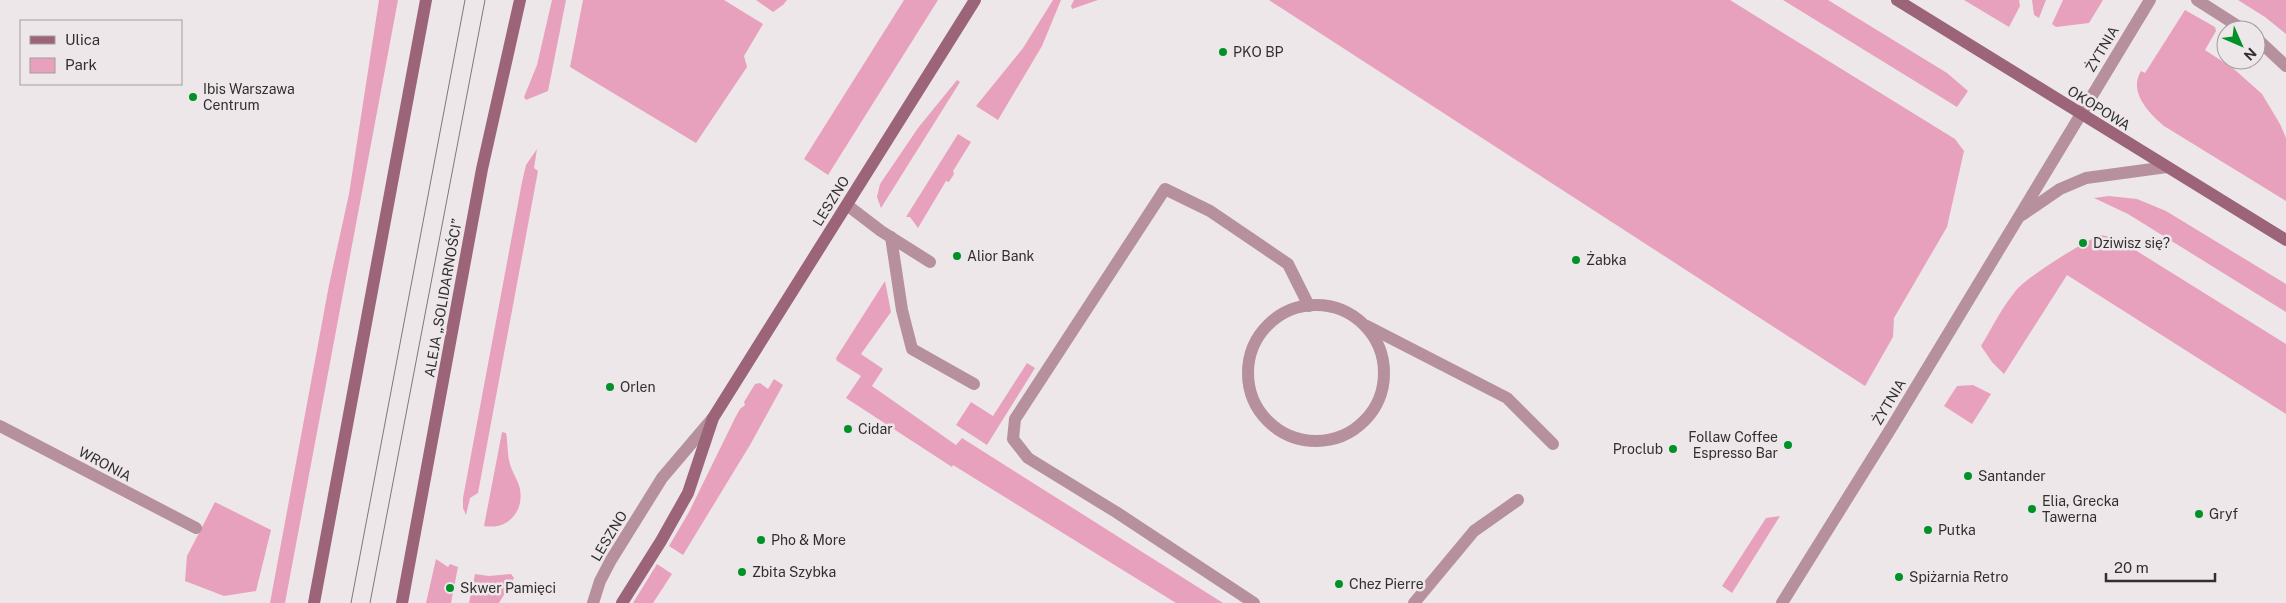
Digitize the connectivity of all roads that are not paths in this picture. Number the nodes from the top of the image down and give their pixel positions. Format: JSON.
{"nodes":[{"id":1,"x":426,"y":0,"type":"edge"},
{"id":2,"x":520,"y":0,"type":"edge"},
{"id":3,"x":975,"y":0,"type":"edge"},
{"id":4,"x":1897,"y":0,"type":"edge"},
{"id":5,"x":2150,"y":0,"type":"edge"},
{"id":6,"x":2197,"y":0,"type":"edge"},
{"id":7,"x":2228,"y":20,"type":"edge"},
{"id":8,"x":2266,"y":47,"type":"edge"},
{"id":9,"x":2286,"y":66,"type":"edge"},
{"id":10,"x":2081,"y":114,"type":"junction"},
{"id":11,"x":2167,"y":167,"type":"junction"},
{"id":12,"x":847,"y":205,"type":"junction"},
{"id":13,"x":2020,"y":216,"type":"junction"},
{"id":14,"x":891,"y":237,"type":"junction"},
{"id":15,"x":2286,"y":240,"type":"edge"},
{"id":16,"x":930,"y":262,"type":"dead end"},
{"id":17,"x":1309,"y":306,"type":"junction"},
{"id":18,"x":1362,"y":324,"type":"junction"},
{"id":19,"x":974,"y":384,"type":"dead end"},
{"id":20,"x":713,"y":418,"type":"junction"},
{"id":21,"x":0,"y":426,"type":"edge"},
{"id":22,"x":1553,"y":444,"type":"dead end"},
{"id":23,"x":1518,"y":500,"type":"dead end"},
{"id":24,"x":196,"y":528,"type":"dead end"},
{"id":25,"x":314,"y":603,"type":"edge"},
{"id":26,"x":402,"y":603,"type":"edge"},
{"id":27,"x":594,"y":603,"type":"edge"},
{"id":28,"x":622,"y":603,"type":"edge"},
{"id":29,"x":1254,"y":603,"type":"edge"},
{"id":30,"x":1414,"y":603,"type":"edge"},
{"id":31,"x":1782,"y":603,"type":"edge"}],
"edges":[{"from":1,"to":25,"type":"main road"},
{"from":2,"to":26,"type":"main road","name":"ALEJA „SOLIDARNOŚCI”"},
{"from":3,"to":12,"type":"main road","name":"LESZNO"},
{"from":4,"to":10,"type":"main road","name":"OKOPOWA"},
{"from":5,"to":10,"type":"street","name":"ŻYTNIA"},
{"from":6,"to":7,"type":"street"},
{"from":8,"to":9,"type":"street"},
{"from":10,"to":11,"type":"main road","name":"OKOPOWA"},
{"from":10,"to":13,"type":"street","name":"ŻYTNIA"},
{"from":11,"to":13,"type":"street","name":"ŻYTNIA"},
{"from":11,"to":15,"type":"main road","name":"OKOPOWA"},
{"from":12,"to":14,"type":"street"},
{"from":12,"to":20,"type":"main road","name":"LESZNO"},
{"from":13,"to":31,"type":"street","name":"ŻYTNIA"},
{"from":14,"to":16,"type":"street"},
{"from":14,"to":19,"type":"street"},
{"from":17,"to":18,"type":"street"},
{"from":17,"to":18,"type":"street"},
{"from":17,"to":29,"type":"street"},
{"from":18,"to":22,"type":"street"},
{"from":20,"to":27,"type":"street","name":"LESZNO"},
{"from":20,"to":28,"type":"main road","name":"LESZNO"},
{"from":21,"to":24,"type":"street","name":"WRONIA"},
{"from":23,"to":30,"type":"street"}]}
